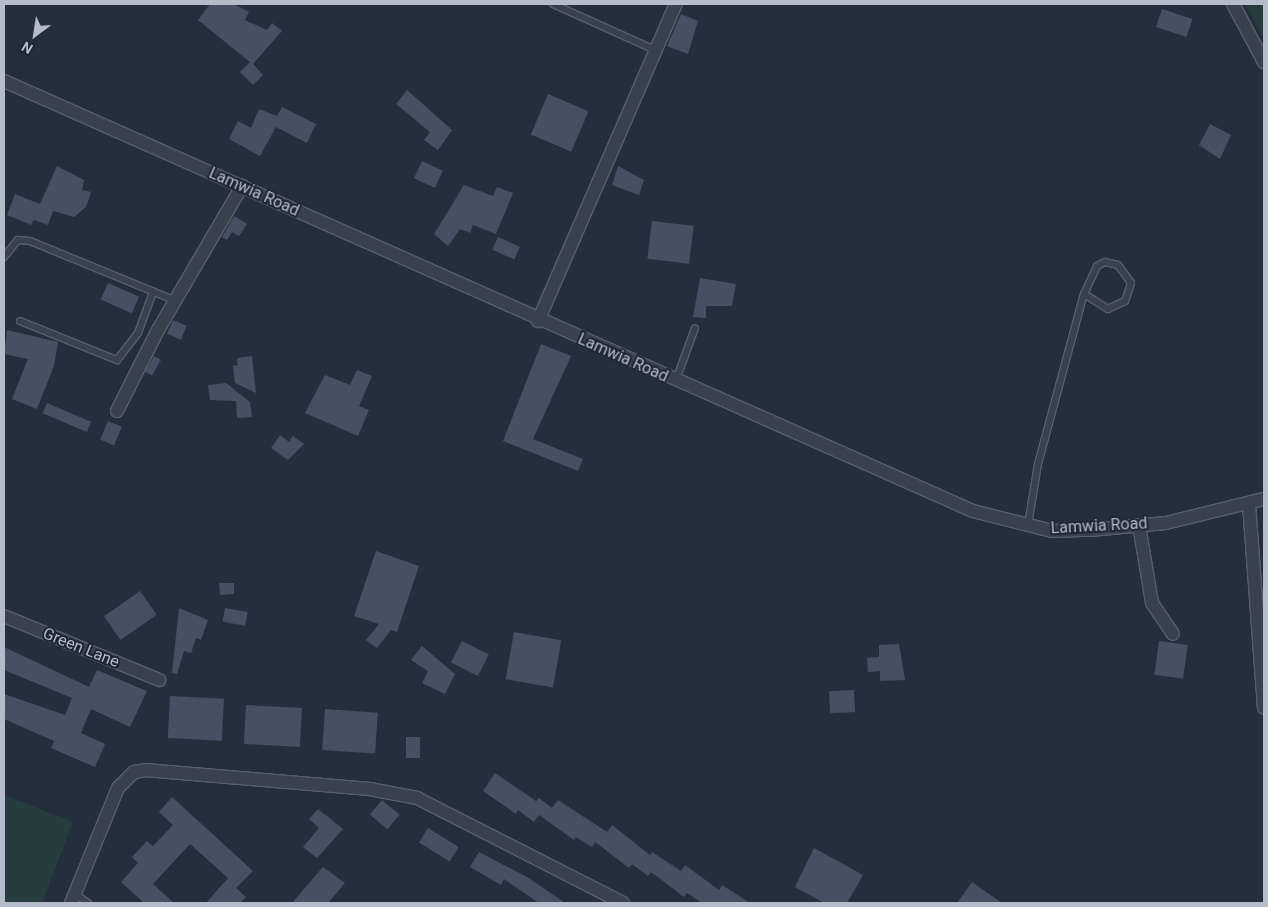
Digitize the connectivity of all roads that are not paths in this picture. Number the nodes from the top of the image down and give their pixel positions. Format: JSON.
{"nodes":[{"id":1,"x":553,"y":4,"type":"edge"},
{"id":2,"x":676,"y":4,"type":"edge"},
{"id":3,"x":1233,"y":4,"type":"edge"},
{"id":4,"x":655,"y":50,"type":"junction"},
{"id":5,"x":1264,"y":62,"type":"edge"},
{"id":6,"x":4,"y":80,"type":"edge"},
{"id":7,"x":242,"y":186,"type":"junction"},
{"id":8,"x":4,"y":257,"type":"edge"},
{"id":9,"x":153,"y":292,"type":"junction"},
{"id":10,"x":1084,"y":294,"type":"junction"},
{"id":11,"x":174,"y":300,"type":"junction"},
{"id":12,"x":20,"y":321,"type":"dead end"},
{"id":13,"x":538,"y":321,"type":"junction"},
{"id":14,"x":695,"y":328,"type":"dead end"},
{"id":15,"x":675,"y":381,"type":"junction"},
{"id":16,"x":118,"y":411,"type":"dead end"},
{"id":17,"x":1264,"y":499,"type":"edge"},
{"id":18,"x":1249,"y":504,"type":"junction"},
{"id":19,"x":1139,"y":525,"type":"junction"},
{"id":20,"x":1028,"y":526,"type":"junction"},
{"id":21,"x":4,"y":616,"type":"edge"},
{"id":22,"x":1173,"y":634,"type":"dead end"},
{"id":23,"x":159,"y":680,"type":"dead end"},
{"id":24,"x":1264,"y":707,"type":"edge"},
{"id":25,"x":73,"y":899,"type":"edge"},
{"id":26,"x":88,"y":903,"type":"edge"},
{"id":27,"x":623,"y":903,"type":"edge"}],
"edges":[{"from":1,"to":4,"type":"lane"},
{"from":2,"to":4,"type":"street"},
{"from":3,"to":5,"type":"street"},
{"from":4,"to":13,"type":"street"},
{"from":6,"to":7,"type":"street","name":"Lamwia Road"},
{"from":7,"to":11,"type":"street"},
{"from":7,"to":13,"type":"street","name":"Lamwia Road"},
{"from":8,"to":9,"type":"lane"},
{"from":9,"to":11,"type":"lane"},
{"from":9,"to":12,"type":"lane"},
{"from":10,"to":10,"type":"lane"},
{"from":10,"to":20,"type":"lane"},
{"from":11,"to":16,"type":"street"},
{"from":13,"to":15,"type":"street","name":"Lamwia Road"},
{"from":14,"to":15,"type":"lane"},
{"from":15,"to":20,"type":"street","name":"Lamwia Road"},
{"from":17,"to":18,"type":"street","name":"Lamwia Road"},
{"from":18,"to":19,"type":"street","name":"Lamwia Road"},
{"from":18,"to":24,"type":"street"},
{"from":19,"to":20,"type":"street","name":"Lamwia Road"},
{"from":19,"to":22,"type":"street"},
{"from":21,"to":23,"type":"street","name":"Green Lane"},
{"from":25,"to":26,"type":"lane"},
{"from":25,"to":27,"type":"street"}]}
